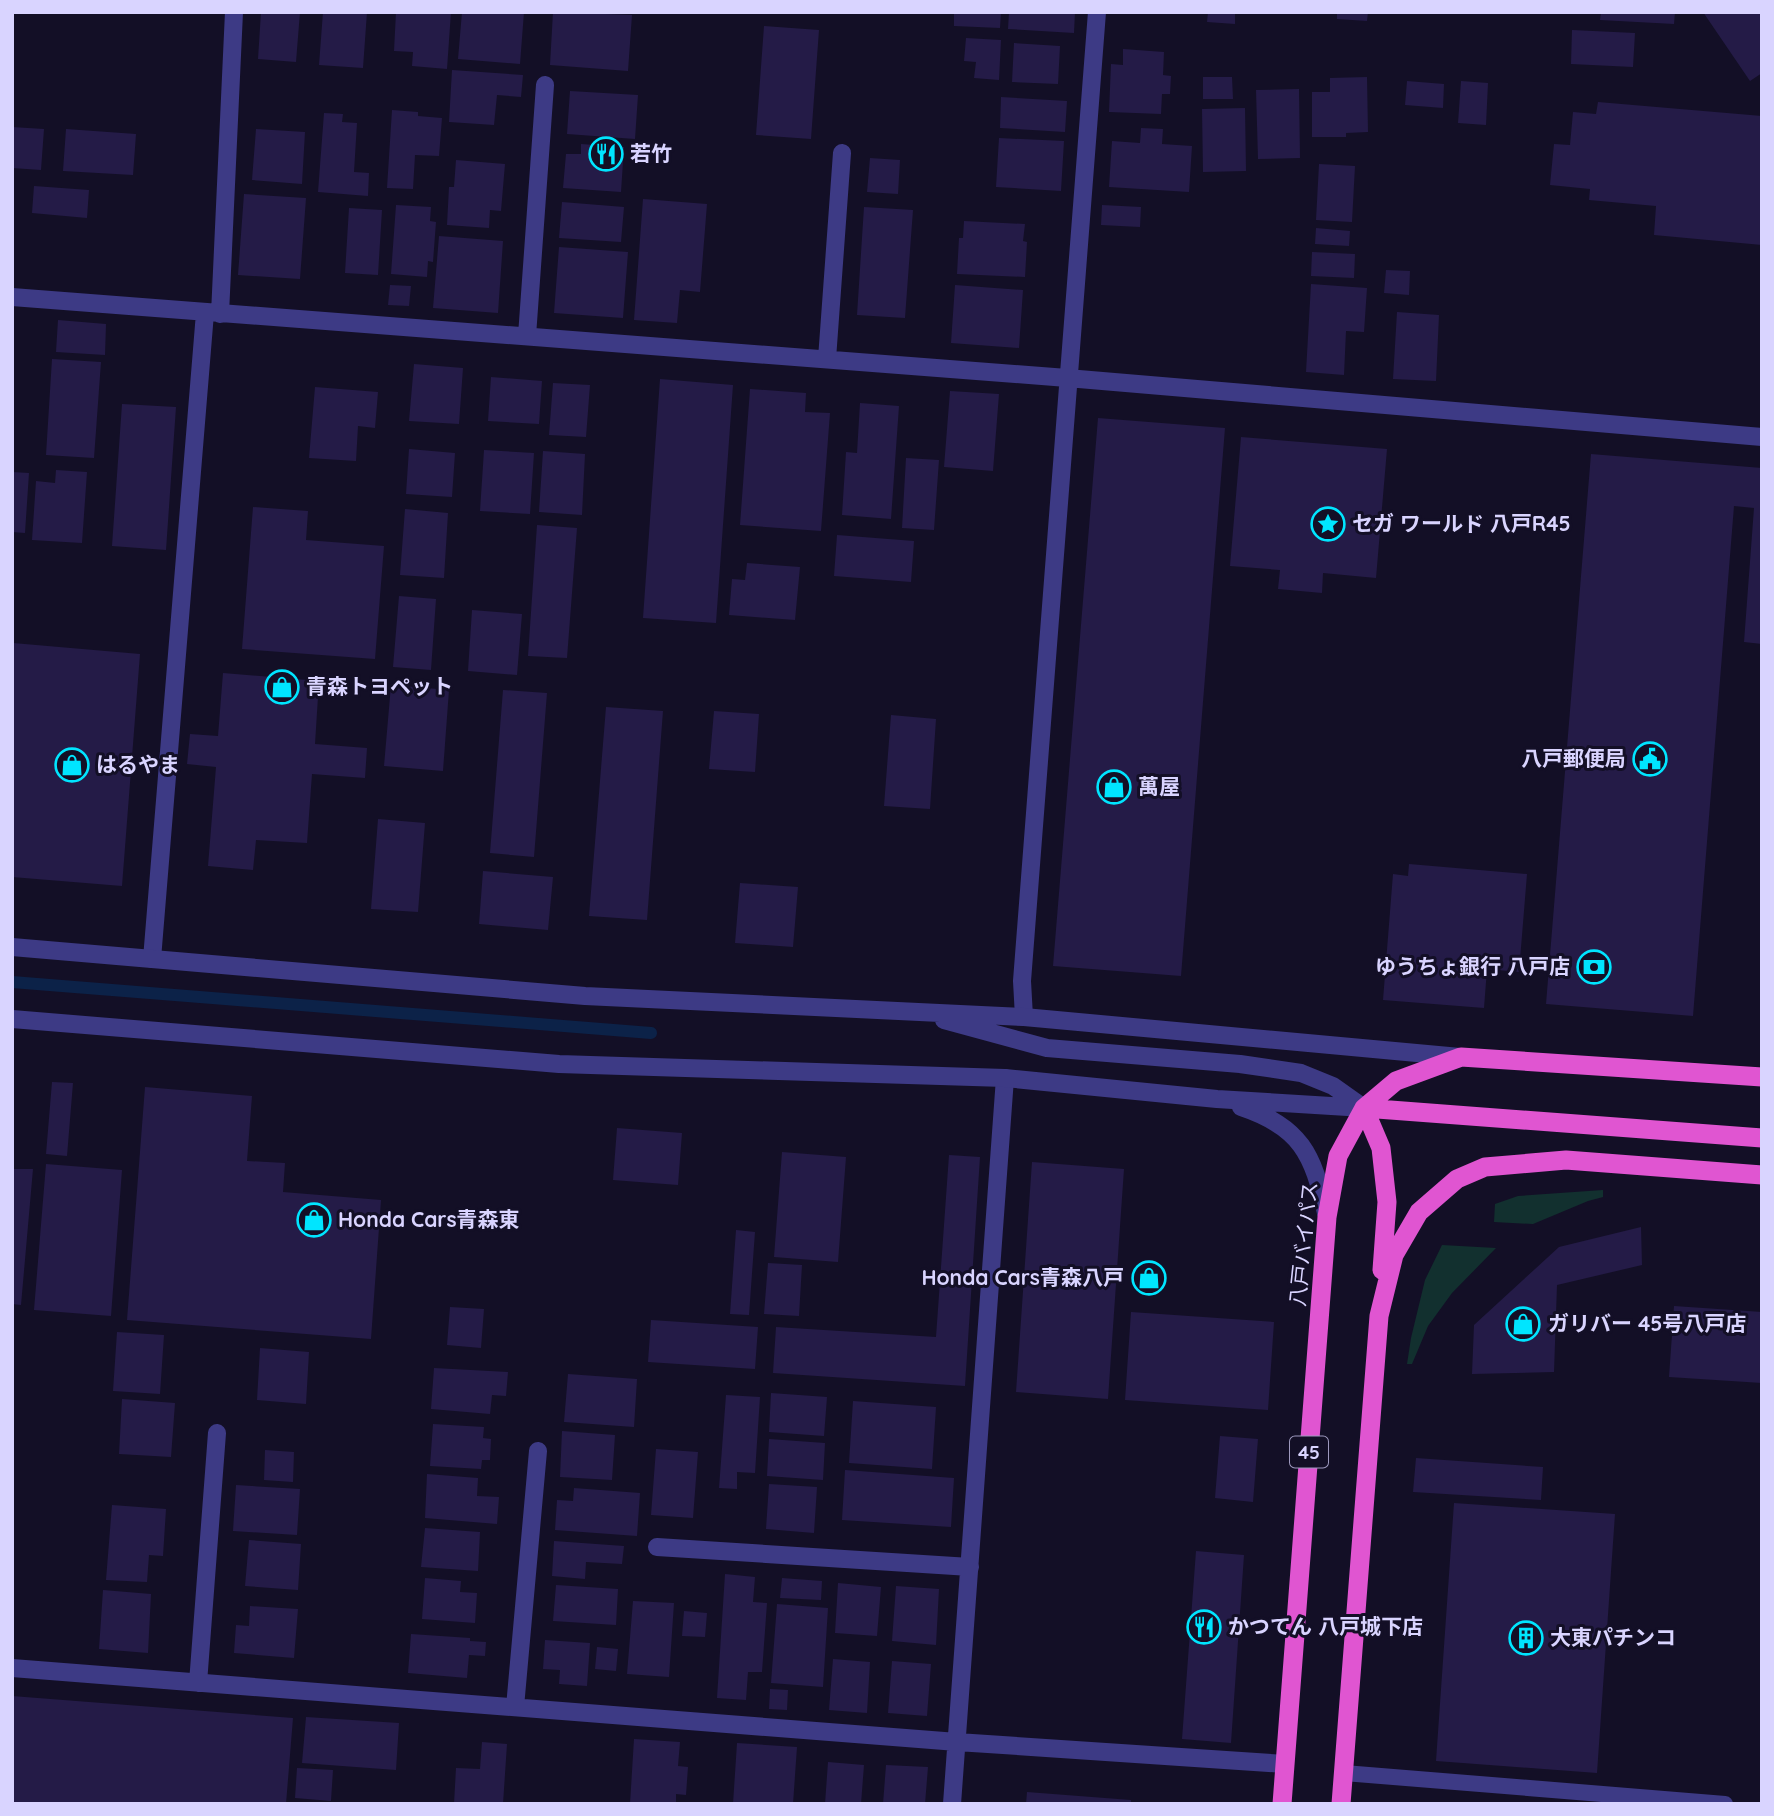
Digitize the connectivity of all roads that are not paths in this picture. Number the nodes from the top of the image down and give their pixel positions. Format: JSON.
{"nodes":[{"id":1,"x":234,"y":12,"type":"edge"},
{"id":2,"x":1097,"y":12,"type":"edge"},
{"id":3,"x":545,"y":85,"type":"dead end"},
{"id":4,"x":842,"y":153,"type":"dead end"},
{"id":5,"x":12,"y":297,"type":"edge"},
{"id":6,"x":213,"y":313,"type":"junction"},
{"id":7,"x":527,"y":336,"type":"junction"},
{"id":8,"x":827,"y":359,"type":"junction"},
{"id":9,"x":1067,"y":378,"type":"junction"},
{"id":10,"x":1762,"y":437,"type":"edge"},
{"id":11,"x":12,"y":947,"type":"edge"},
{"id":12,"x":152,"y":959,"type":"junction"},
{"id":13,"x":907,"y":1010,"type":"junction"},
{"id":14,"x":1024,"y":1017,"type":"junction"},
{"id":15,"x":12,"y":1020,"type":"edge"},
{"id":16,"x":1461,"y":1057,"type":"junction"},
{"id":17,"x":1762,"y":1077,"type":"edge"},
{"id":18,"x":1005,"y":1079,"type":"junction"},
{"id":19,"x":1217,"y":1099,"type":"junction"},
{"id":20,"x":1364,"y":1108,"type":"junction"},
{"id":21,"x":1762,"y":1138,"type":"edge"},
{"id":22,"x":1762,"y":1175,"type":"edge"},
{"id":23,"x":1327,"y":1217,"type":"junction"},
{"id":24,"x":1379,"y":1316,"type":"junction"},
{"id":25,"x":217,"y":1433,"type":"dead end"},
{"id":26,"x":538,"y":1451,"type":"dead end"},
{"id":27,"x":657,"y":1547,"type":"dead end"},
{"id":28,"x":970,"y":1567,"type":"junction"},
{"id":29,"x":12,"y":1668,"type":"edge"},
{"id":30,"x":198,"y":1683,"type":"junction"},
{"id":31,"x":515,"y":1707,"type":"junction"},
{"id":32,"x":957,"y":1742,"type":"junction"},
{"id":33,"x":1285,"y":1764,"type":"junction"},
{"id":34,"x":1344,"y":1773,"type":"junction"},
{"id":35,"x":952,"y":1804,"type":"edge"},
{"id":36,"x":1282,"y":1804,"type":"edge"},
{"id":37,"x":1341,"y":1804,"type":"edge"},
{"id":38,"x":1725,"y":1804,"type":"edge"}],
"edges":[{"from":1,"to":6,"type":"street"},
{"from":2,"to":9,"type":"street"},
{"from":3,"to":7,"type":"street"},
{"from":4,"to":8,"type":"street"},
{"from":5,"to":6,"type":"street"},
{"from":6,"to":7,"type":"street"},
{"from":6,"to":12,"type":"street"},
{"from":7,"to":8,"type":"street"},
{"from":8,"to":9,"type":"street"},
{"from":9,"to":10,"type":"street"},
{"from":9,"to":14,"type":"street"},
{"from":11,"to":12,"type":"street"},
{"from":12,"to":13,"type":"street"},
{"from":13,"to":14,"type":"street"},
{"from":13,"to":20,"type":"street"},
{"from":14,"to":16,"type":"street"},
{"from":15,"to":18,"type":"street"},
{"from":16,"to":17,"type":"highway","name":"八戸バイパス","number":"45"},
{"from":16,"to":20,"type":"highway","name":"八戸バイパス","number":"45"},
{"from":18,"to":19,"type":"street"},
{"from":18,"to":28,"type":"street"},
{"from":19,"to":20,"type":"street"},
{"from":19,"to":23,"type":"street"},
{"from":20,"to":21,"type":"highway"},
{"from":20,"to":23,"type":"highway","name":"八戸バイパス","number":"45"},
{"from":20,"to":24,"type":"highway"},
{"from":22,"to":24,"type":"highway"},
{"from":23,"to":33,"type":"highway","name":"八戸バイパス","number":"45"},
{"from":24,"to":34,"type":"highway"},
{"from":25,"to":30,"type":"street"},
{"from":26,"to":31,"type":"street"},
{"from":27,"to":28,"type":"street"},
{"from":28,"to":32,"type":"street"},
{"from":29,"to":30,"type":"street"},
{"from":30,"to":31,"type":"street"},
{"from":31,"to":32,"type":"street"},
{"from":32,"to":33,"type":"street"},
{"from":32,"to":35,"type":"street"},
{"from":33,"to":36,"type":"highway","name":"八戸バイパス","number":"45"},
{"from":34,"to":37,"type":"highway"},
{"from":34,"to":38,"type":"lane"}]}
